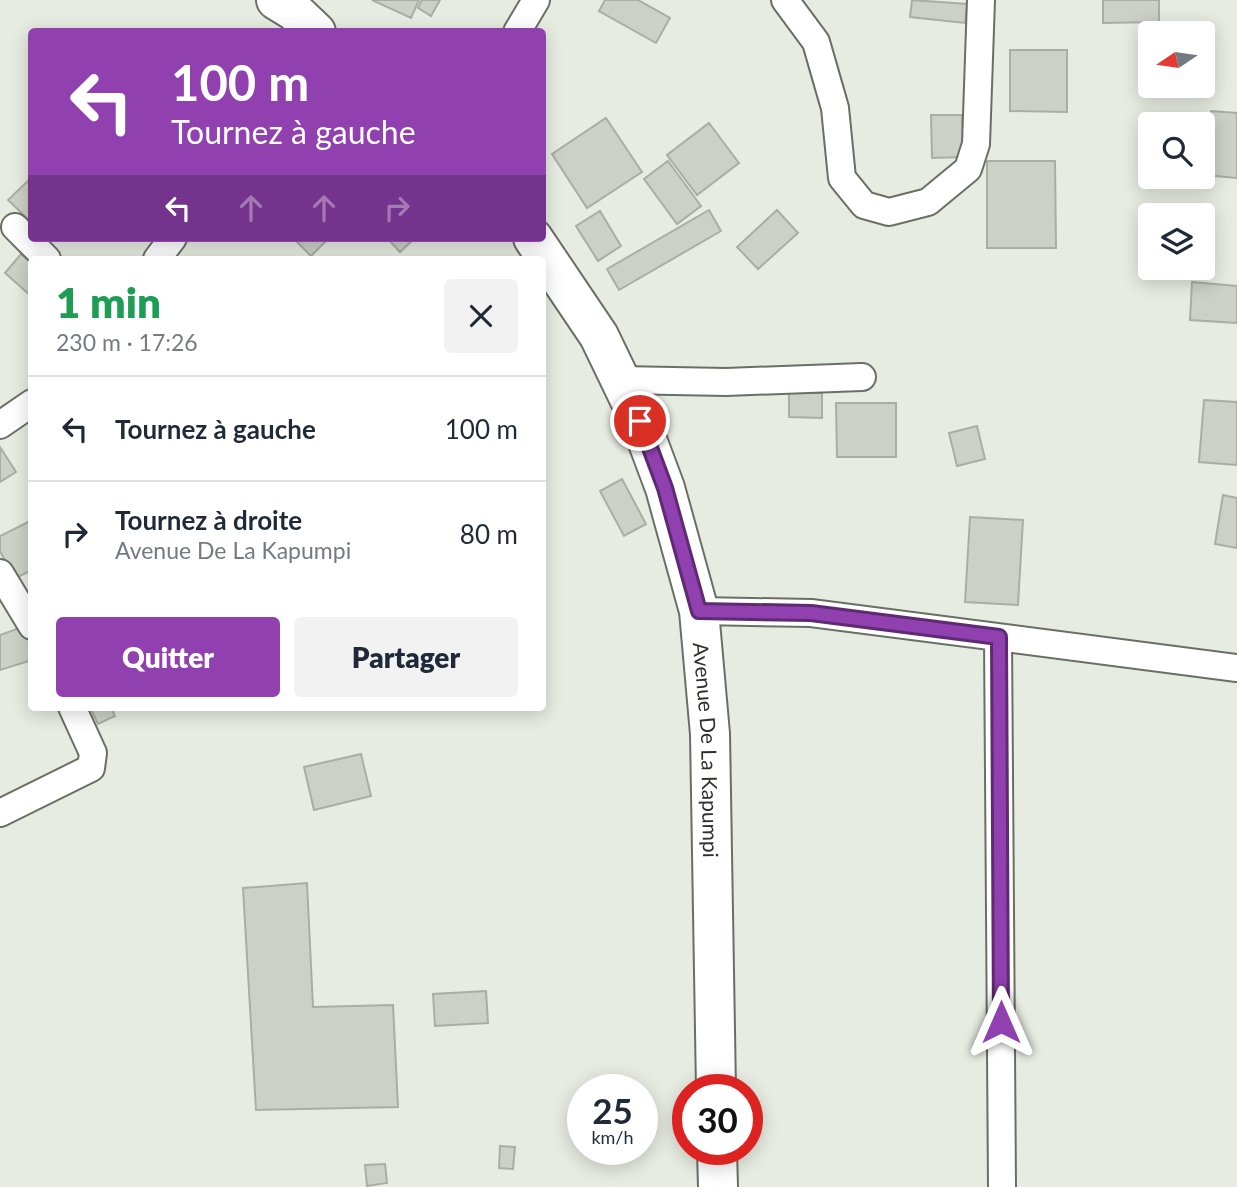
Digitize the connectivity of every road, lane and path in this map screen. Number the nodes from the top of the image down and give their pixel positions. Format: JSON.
{"nodes":[{"id":1,"x":536,"y":0,"type":"edge"},
{"id":2,"x":785,"y":0,"type":"edge"},
{"id":3,"x":981,"y":0,"type":"edge"},
{"id":4,"x":519,"y":28,"type":"edge"},
{"id":5,"x":15,"y":227,"type":"dead end"},
{"id":6,"x":28,"y":240,"type":"edge"},
{"id":7,"x":30,"y":242,"type":"edge"},
{"id":8,"x":170,"y":242,"type":"edge"},
{"id":9,"x":44,"y":256,"type":"edge"},
{"id":10,"x":159,"y":256,"type":"edge"},
{"id":11,"x":546,"y":258,"type":"edge"},
{"id":12,"x":862,"y":377,"type":"dead end"},
{"id":13,"x":620,"y":380,"type":"junction"},
{"id":14,"x":28,"y":406,"type":"edge"},
{"id":15,"x":0,"y":425,"type":"edge"},
{"id":16,"x":0,"y":573,"type":"edge"},
{"id":17,"x":699,"y":611,"type":"junction"},
{"id":18,"x":28,"y":619,"type":"edge"},
{"id":19,"x":999,"y":637,"type":"junction"},
{"id":20,"x":1237,"y":668,"type":"edge"},
{"id":21,"x":74,"y":711,"type":"edge"},
{"id":22,"x":0,"y":813,"type":"edge"},
{"id":23,"x":716,"y":1074,"type":"edge"},
{"id":24,"x":717,"y":1165,"type":"edge"},
{"id":25,"x":718,"y":1187,"type":"edge"},
{"id":26,"x":1002,"y":1187,"type":"edge"}],
"edges":[{"from":1,"to":4,"type":"street"},
{"from":2,"to":3,"type":"street"},
{"from":5,"to":6,"type":"street"},
{"from":7,"to":9,"type":"street"},
{"from":8,"to":10,"type":"street"},
{"from":11,"to":13,"type":"main road","name":"Avenue De La Kapumpi"},
{"from":12,"to":13,"type":"street"},
{"from":13,"to":17,"type":"main road","name":"Avenue De La Kapumpi"},
{"from":14,"to":15,"type":"street"},
{"from":16,"to":18,"type":"street"},
{"from":17,"to":19,"type":"street"},
{"from":17,"to":23,"type":"main road","name":"Avenue De La Kapumpi"},
{"from":19,"to":20,"type":"street"},
{"from":19,"to":26,"type":"street"},
{"from":21,"to":22,"type":"street"},
{"from":24,"to":25,"type":"main road"}]}
